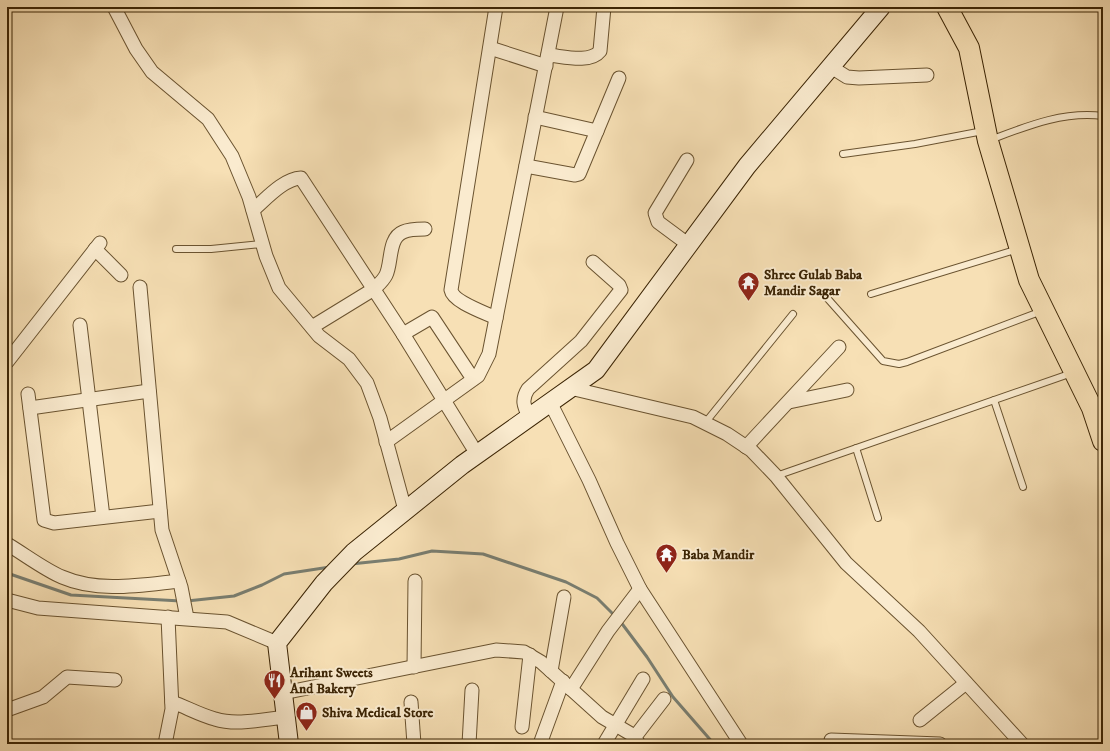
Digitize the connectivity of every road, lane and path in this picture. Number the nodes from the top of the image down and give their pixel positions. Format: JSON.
{"nodes":[{"id":1,"x":114,"y":7,"type":"edge"},
{"id":2,"x":496,"y":7,"type":"edge"},
{"id":3,"x":557,"y":7,"type":"edge"},
{"id":4,"x":604,"y":7,"type":"edge"},
{"id":5,"x":881,"y":7,"type":"edge"},
{"id":6,"x":947,"y":7,"type":"edge"},
{"id":7,"x":490,"y":48,"type":"junction"},
{"id":8,"x":547,"y":61,"type":"junction"},
{"id":9,"x":831,"y":67,"type":"junction"},
{"id":10,"x":927,"y":75,"type":"dead end"},
{"id":11,"x":619,"y":78,"type":"dead end"},
{"id":12,"x":1103,"y":116,"type":"edge"},
{"id":13,"x":536,"y":117,"type":"junction"},
{"id":14,"x":597,"y":131,"type":"junction"},
{"id":15,"x":987,"y":135,"type":"junction"},
{"id":16,"x":843,"y":154,"type":"dead end"},
{"id":17,"x":687,"y":160,"type":"dead end"},
{"id":18,"x":526,"y":166,"type":"junction"},
{"id":19,"x":252,"y":210,"type":"junction"},
{"id":20,"x":425,"y":229,"type":"dead end"},
{"id":21,"x":262,"y":244,"type":"junction"},
{"id":22,"x":689,"y":244,"type":"junction"},
{"id":23,"x":1019,"y":248,"type":"junction"},
{"id":24,"x":176,"y":249,"type":"dead end"},
{"id":25,"x":593,"y":262,"type":"dead end"},
{"id":26,"x":121,"y":275,"type":"dead end"},
{"id":27,"x":140,"y":287,"type":"dead end"},
{"id":28,"x":374,"y":289,"type":"junction"},
{"id":29,"x":872,"y":294,"type":"dead end"},
{"id":30,"x":828,"y":300,"type":"dead end"},
{"id":31,"x":1044,"y":311,"type":"junction"},
{"id":32,"x":793,"y":314,"type":"dead end"},
{"id":33,"x":496,"y":318,"type":"junction"},
{"id":34,"x":80,"y":325,"type":"dead end"},
{"id":35,"x":312,"y":327,"type":"junction"},
{"id":36,"x":403,"y":334,"type":"junction"},
{"id":37,"x":839,"y":347,"type":"dead end"},
{"id":38,"x":7,"y":362,"type":"edge"},
{"id":39,"x":1074,"y":372,"type":"junction"},
{"id":40,"x":473,"y":379,"type":"junction"},
{"id":41,"x":570,"y":388,"type":"junction"},
{"id":42,"x":847,"y":390,"type":"dead end"},
{"id":43,"x":149,"y":391,"type":"junction"},
{"id":44,"x":28,"y":394,"type":"dead end"},
{"id":45,"x":89,"y":400,"type":"junction"},
{"id":46,"x":994,"y":400,"type":"junction"},
{"id":47,"x":443,"y":401,"type":"junction"},
{"id":48,"x":550,"y":402,"type":"junction"},
{"id":49,"x":789,"y":402,"type":"junction"},
{"id":50,"x":30,"y":408,"type":"junction"},
{"id":51,"x":529,"y":417,"type":"junction"},
{"id":52,"x":705,"y":423,"type":"junction"},
{"id":53,"x":1103,"y":441,"type":"edge"},
{"id":54,"x":386,"y":442,"type":"junction"},
{"id":55,"x":746,"y":447,"type":"junction"},
{"id":56,"x":856,"y":448,"type":"junction"},
{"id":57,"x":476,"y":454,"type":"junction"},
{"id":58,"x":776,"y":476,"type":"junction"},
{"id":59,"x":1023,"y":487,"type":"dead end"},
{"id":60,"x":160,"y":510,"type":"junction"},
{"id":61,"x":405,"y":510,"type":"junction"},
{"id":62,"x":103,"y":517,"type":"junction"},
{"id":63,"x":878,"y":518,"type":"dead end"},
{"id":64,"x":7,"y":544,"type":"edge"},
{"id":65,"x":415,"y":581,"type":"dead end"},
{"id":66,"x":180,"y":584,"type":"junction"},
{"id":67,"x":640,"y":589,"type":"junction"},
{"id":68,"x":564,"y":597,"type":"dead end"},
{"id":69,"x":7,"y":600,"type":"edge"},
{"id":70,"x":168,"y":617,"type":"junction"},
{"id":71,"x":187,"y":618,"type":"junction"},
{"id":72,"x":277,"y":643,"type":"junction"},
{"id":73,"x":530,"y":655,"type":"junction"},
{"id":74,"x":414,"y":666,"type":"junction"},
{"id":75,"x":551,"y":671,"type":"junction"},
{"id":76,"x":643,"y":678,"type":"dead end"},
{"id":77,"x":115,"y":680,"type":"dead end"},
{"id":78,"x":966,"y":683,"type":"junction"},
{"id":79,"x":567,"y":685,"type":"junction"},
{"id":80,"x":472,"y":690,"type":"dead end"},
{"id":81,"x":283,"y":693,"type":"junction"},
{"id":82,"x":664,"y":699,"type":"dead end"},
{"id":83,"x":172,"y":702,"type":"junction"},
{"id":84,"x":411,"y":702,"type":"dead end"},
{"id":85,"x":7,"y":710,"type":"edge"},
{"id":86,"x":286,"y":716,"type":"junction"},
{"id":87,"x":920,"y":720,"type":"dead end"},
{"id":88,"x":615,"y":725,"type":"junction"},
{"id":89,"x":522,"y":727,"type":"dead end"},
{"id":90,"x":831,"y":740,"type":"dead end"},
{"id":91,"x":636,"y":741,"type":"edge"},
{"id":92,"x":165,"y":744,"type":"edge"},
{"id":93,"x":289,"y":744,"type":"edge"},
{"id":94,"x":414,"y":744,"type":"edge"},
{"id":95,"x":469,"y":744,"type":"edge"},
{"id":96,"x":540,"y":744,"type":"edge"},
{"id":97,"x":604,"y":744,"type":"edge"},
{"id":98,"x":741,"y":744,"type":"edge"},
{"id":99,"x":940,"y":744,"type":"edge"},
{"id":100,"x":1022,"y":744,"type":"edge"}],
"edges":[{"from":1,"to":19,"type":"street"},
{"from":2,"to":7,"type":"street"},
{"from":3,"to":8,"type":"street"},
{"from":4,"to":8,"type":"street"},
{"from":5,"to":9,"type":"street"},
{"from":6,"to":15,"type":"main road"},
{"from":7,"to":8,"type":"street"},
{"from":7,"to":33,"type":"street"},
{"from":8,"to":13,"type":"street"},
{"from":9,"to":10,"type":"street"},
{"from":9,"to":22,"type":"street"},
{"from":11,"to":14,"type":"street"},
{"from":12,"to":15,"type":"lane"},
{"from":13,"to":14,"type":"street"},
{"from":13,"to":18,"type":"street"},
{"from":14,"to":18,"type":"street"},
{"from":15,"to":16,"type":"lane"},
{"from":15,"to":23,"type":"main road"},
{"from":17,"to":22,"type":"street"},
{"from":18,"to":33,"type":"street"},
{"from":19,"to":21,"type":"street"},
{"from":19,"to":28,"type":"street"},
{"from":20,"to":28,"type":"street"},
{"from":21,"to":24,"type":"lane"},
{"from":21,"to":35,"type":"street"},
{"from":22,"to":41,"type":"street"},
{"from":23,"to":29,"type":"lane"},
{"from":23,"to":31,"type":"main road"},
{"from":25,"to":51,"type":"street"},
{"from":26,"to":38,"type":"street"},
{"from":27,"to":43,"type":"street"},
{"from":28,"to":35,"type":"street"},
{"from":28,"to":36,"type":"street"},
{"from":30,"to":31,"type":"lane"},
{"from":31,"to":39,"type":"main road"},
{"from":32,"to":52,"type":"lane"},
{"from":33,"to":40,"type":"street"},
{"from":34,"to":45,"type":"street"},
{"from":35,"to":54,"type":"street"},
{"from":36,"to":40,"type":"street"},
{"from":36,"to":47,"type":"street"},
{"from":37,"to":49,"type":"street"},
{"from":39,"to":46,"type":"lane"},
{"from":39,"to":53,"type":"main road"},
{"from":40,"to":47,"type":"street"},
{"from":41,"to":48,"type":"street"},
{"from":41,"to":52,"type":"street"},
{"from":42,"to":49,"type":"street"},
{"from":43,"to":45,"type":"street"},
{"from":43,"to":60,"type":"street"},
{"from":44,"to":50,"type":"street"},
{"from":45,"to":50,"type":"street"},
{"from":45,"to":62,"type":"street"},
{"from":46,"to":56,"type":"lane"},
{"from":46,"to":59,"type":"lane"},
{"from":47,"to":54,"type":"street"},
{"from":47,"to":57,"type":"street"},
{"from":48,"to":51,"type":"street"},
{"from":48,"to":67,"type":"street"},
{"from":49,"to":55,"type":"street"},
{"from":50,"to":62,"type":"street"},
{"from":51,"to":57,"type":"street"},
{"from":52,"to":55,"type":"street"},
{"from":54,"to":61,"type":"street"},
{"from":55,"to":58,"type":"street"},
{"from":56,"to":58,"type":"lane"},
{"from":56,"to":63,"type":"lane"},
{"from":57,"to":61,"type":"street"},
{"from":58,"to":78,"type":"street"},
{"from":60,"to":62,"type":"street"},
{"from":60,"to":66,"type":"street"},
{"from":61,"to":72,"type":"street"},
{"from":64,"to":66,"type":"street"},
{"from":65,"to":74,"type":"street"},
{"from":66,"to":71,"type":"street"},
{"from":67,"to":79,"type":"street"},
{"from":67,"to":98,"type":"street"},
{"from":68,"to":75,"type":"street"},
{"from":69,"to":70,"type":"street"},
{"from":70,"to":71,"type":"street"},
{"from":70,"to":83,"type":"street"},
{"from":71,"to":72,"type":"street"},
{"from":72,"to":81,"type":"street"},
{"from":73,"to":74,"type":"street"},
{"from":73,"to":75,"type":"street"},
{"from":73,"to":89,"type":"street"},
{"from":74,"to":81,"type":"street"},
{"from":75,"to":79,"type":"street"},
{"from":76,"to":88,"type":"street"},
{"from":77,"to":85,"type":"street"},
{"from":78,"to":87,"type":"street"},
{"from":78,"to":100,"type":"street"},
{"from":79,"to":88,"type":"street"},
{"from":79,"to":96,"type":"street"},
{"from":80,"to":95,"type":"street"},
{"from":81,"to":86,"type":"street"},
{"from":82,"to":91,"type":"street"},
{"from":83,"to":86,"type":"street"},
{"from":83,"to":92,"type":"street"},
{"from":84,"to":94,"type":"street"},
{"from":86,"to":93,"type":"street"},
{"from":88,"to":91,"type":"street"},
{"from":88,"to":97,"type":"street"},
{"from":90,"to":99,"type":"street"}]}
